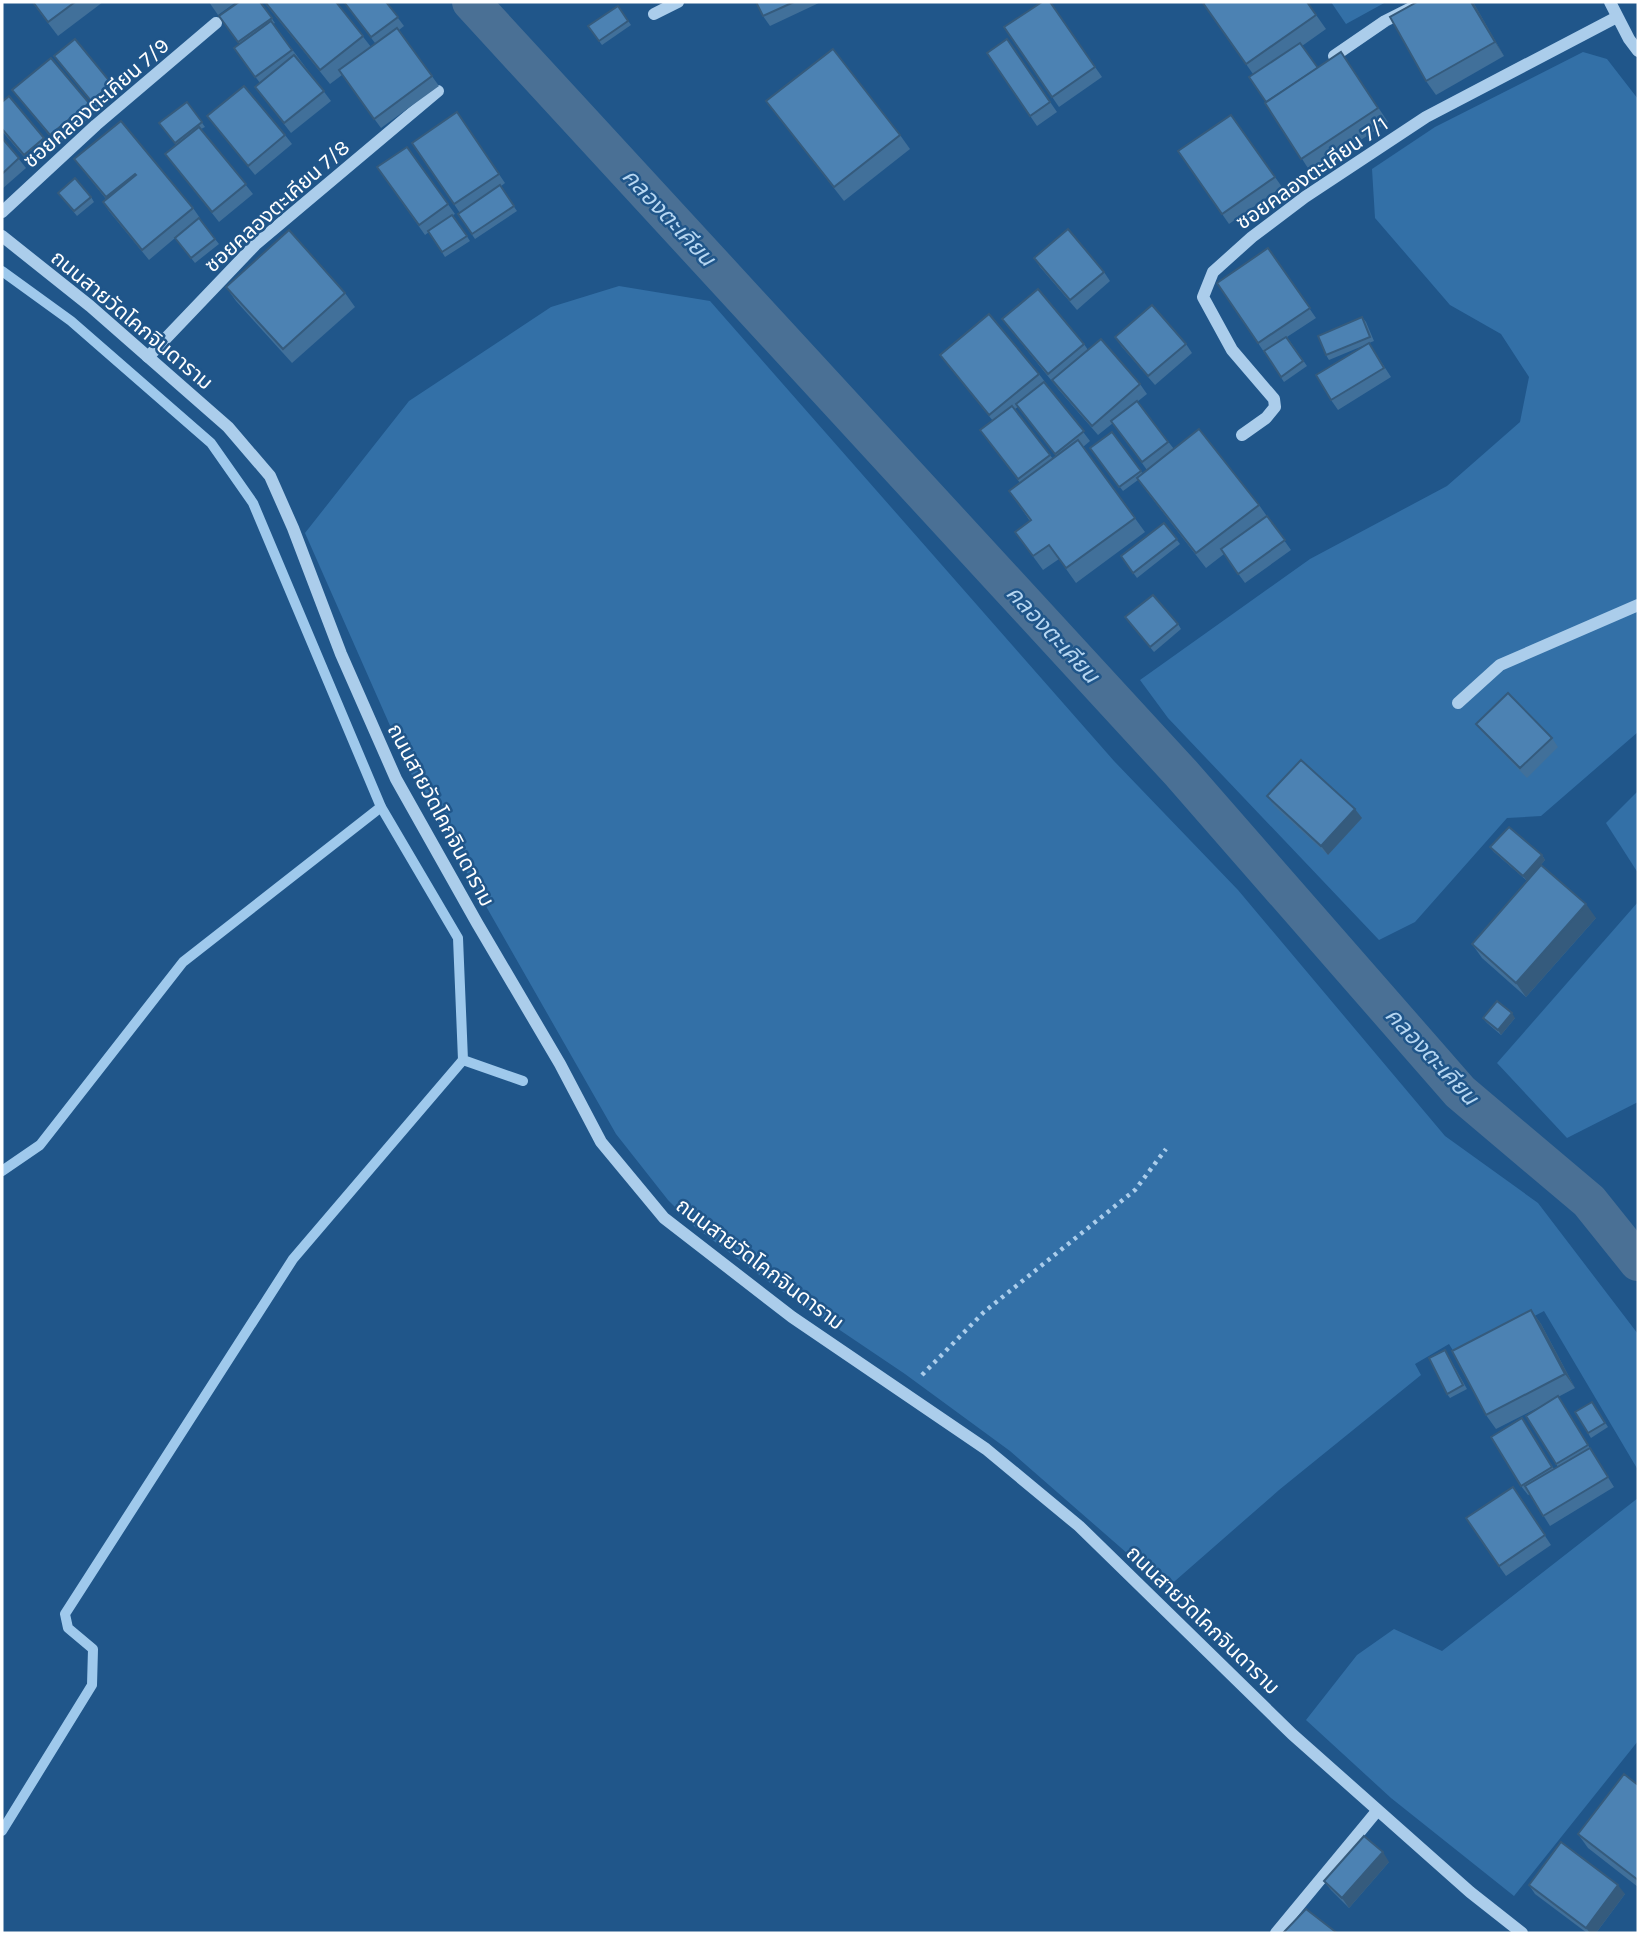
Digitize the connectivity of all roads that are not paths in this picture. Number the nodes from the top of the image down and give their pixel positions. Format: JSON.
{"nodes":[{"id":1,"x":678,"y":2,"type":"edge"},
{"id":2,"x":1423,"y":2,"type":"edge"},
{"id":3,"x":1610,"y":2,"type":"edge"},
{"id":4,"x":654,"y":14,"type":"dead end"},
{"id":5,"x":1617,"y":17,"type":"junction"},
{"id":6,"x":216,"y":23,"type":"edge"},
{"id":7,"x":1638,"y":51,"type":"edge"},
{"id":8,"x":1334,"y":55,"type":"edge"},
{"id":9,"x":438,"y":91,"type":"dead end"},
{"id":10,"x":2,"y":212,"type":"edge"},
{"id":11,"x":2,"y":236,"type":"edge"},
{"id":12,"x":148,"y":357,"type":"junction"},
{"id":13,"x":1242,"y":435,"type":"dead end"},
{"id":14,"x":1638,"y":605,"type":"edge"},
{"id":15,"x":1458,"y":703,"type":"dead end"},
{"id":16,"x":1377,"y":1811,"type":"junction"},
{"id":17,"x":1276,"y":1933,"type":"edge"},
{"id":18,"x":1522,"y":1933,"type":"edge"}],
"edges":[{"from":1,"to":4,"type":"street"},
{"from":2,"to":8,"type":"street"},
{"from":3,"to":5,"type":"street"},
{"from":5,"to":7,"type":"street"},
{"from":5,"to":13,"type":"street","name":"ซอยคลองตะเคียน 7/1"},
{"from":6,"to":10,"type":"street","name":"ซอยคลองตะเคียน 7/9"},
{"from":9,"to":12,"type":"street","name":"ซอยคลองตะเคียน 7/8"},
{"from":11,"to":12,"type":"street","name":"ถนนสายวัดโคกจินดาราม"},
{"from":12,"to":16,"type":"street","name":"ถนนสายวัดโคกจินดาราม"},
{"from":14,"to":15,"type":"street"},
{"from":16,"to":17,"type":"street"},
{"from":16,"to":18,"type":"street","name":"ถนนสายวัดโคกจินดาราม"}]}
